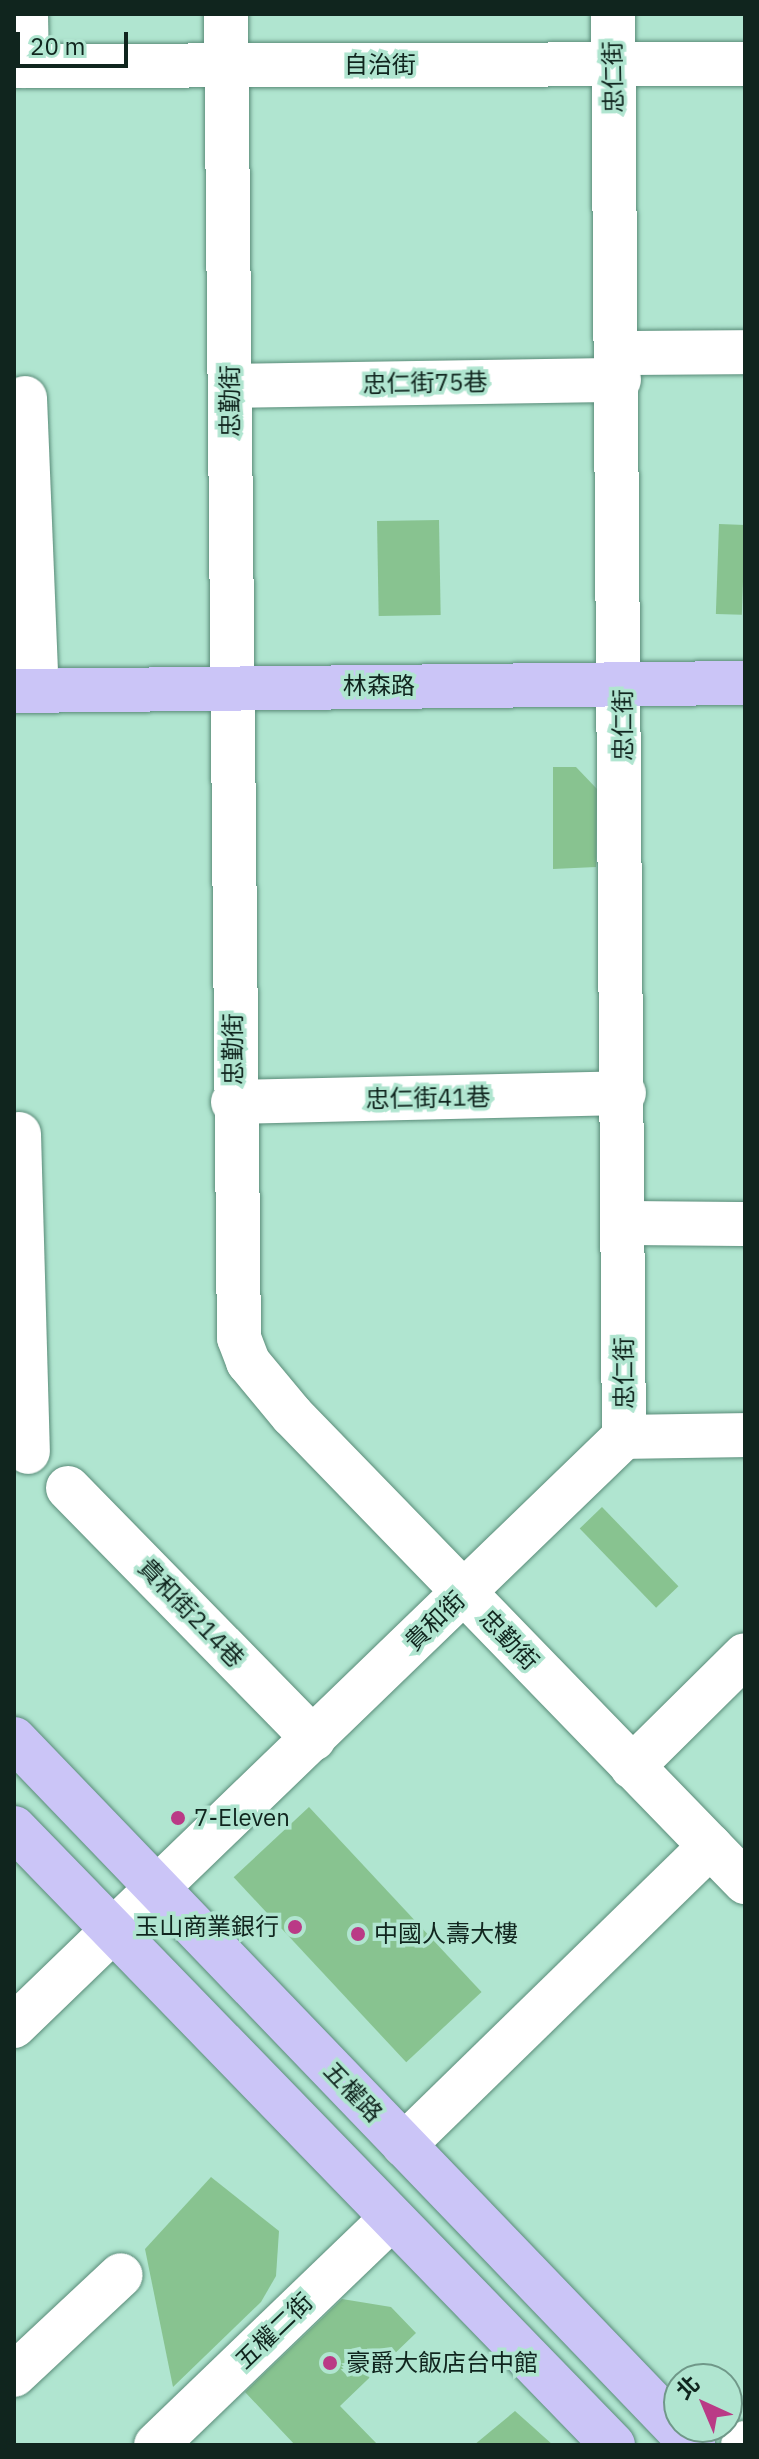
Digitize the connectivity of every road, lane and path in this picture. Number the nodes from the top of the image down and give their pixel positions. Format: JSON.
{"nodes":[{"id":1,"x":26,"y":14,"type":"edge"},
{"id":2,"x":226,"y":14,"type":"edge"},
{"id":3,"x":613,"y":14,"type":"edge"},
{"id":4,"x":745,"y":64,"type":"edge"},
{"id":5,"x":227,"y":65,"type":"junction"},
{"id":6,"x":20,"y":66,"type":"edge"},
{"id":7,"x":613,"y":66,"type":"junction"},
{"id":8,"x":745,"y":352,"type":"edge"},
{"id":9,"x":618,"y":367,"type":"junction"},
{"id":10,"x":231,"y":386,"type":"junction"},
{"id":11,"x":25,"y":398,"type":"dead end"},
{"id":12,"x":745,"y":683,"type":"edge"},
{"id":13,"x":622,"y":684,"type":"junction"},
{"id":14,"x":232,"y":687,"type":"junction"},
{"id":15,"x":25,"y":691,"type":"edge"},
{"id":16,"x":624,"y":1093,"type":"junction"},
{"id":17,"x":233,"y":1102,"type":"junction"},
{"id":18,"x":19,"y":1134,"type":"dead end"},
{"id":19,"x":624,"y":1223,"type":"junction"},
{"id":20,"x":745,"y":1224,"type":"edge"},
{"id":21,"x":20,"y":1296,"type":"edge"},
{"id":22,"x":745,"y":1435,"type":"edge"},
{"id":23,"x":624,"y":1437,"type":"junction"},
{"id":24,"x":28,"y":1452,"type":"dead end"},
{"id":25,"x":68,"y":1488,"type":"dead end"},
{"id":26,"x":463,"y":1593,"type":"junction"},
{"id":27,"x":745,"y":1655,"type":"edge"},
{"id":28,"x":14,"y":1739,"type":"edge"},
{"id":29,"x":314,"y":1739,"type":"junction"},
{"id":30,"x":632,"y":1767,"type":"junction"},
{"id":31,"x":14,"y":1828,"type":"edge"},
{"id":32,"x":710,"y":1846,"type":"junction"},
{"id":33,"x":745,"y":1882,"type":"edge"},
{"id":34,"x":158,"y":1889,"type":"junction"},
{"id":35,"x":113,"y":1931,"type":"junction"},
{"id":36,"x":14,"y":2026,"type":"edge"},
{"id":37,"x":404,"y":2145,"type":"junction"},
{"id":38,"x":392,"y":2218,"type":"junction"},
{"id":39,"x":121,"y":2275,"type":"dead end"},
{"id":40,"x":14,"y":2375,"type":"edge"},
{"id":41,"x":156,"y":2445,"type":"edge"},
{"id":42,"x":613,"y":2445,"type":"edge"},
{"id":43,"x":693,"y":2445,"type":"edge"}],
"edges":[{"from":1,"to":6,"type":"street"},
{"from":2,"to":5,"type":"street","name":"忠勤街"},
{"from":3,"to":7,"type":"street","name":"忠仁街"},
{"from":4,"to":7,"type":"street","name":"自治街"},
{"from":5,"to":6,"type":"street","name":"自治街"},
{"from":5,"to":7,"type":"street","name":"自治街"},
{"from":5,"to":10,"type":"street","name":"忠勤街"},
{"from":7,"to":9,"type":"street","name":"忠仁街"},
{"from":8,"to":9,"type":"street","name":"忠仁街75巷"},
{"from":9,"to":10,"type":"street","name":"忠仁街75巷"},
{"from":9,"to":13,"type":"street","name":"忠仁街"},
{"from":10,"to":14,"type":"street","name":"忠勤街"},
{"from":11,"to":15,"type":"street"},
{"from":12,"to":13,"type":"main road","name":"林森路"},
{"from":13,"to":14,"type":"main road","name":"林森路"},
{"from":13,"to":16,"type":"street","name":"忠仁街"},
{"from":14,"to":15,"type":"main road","name":"林森路"},
{"from":14,"to":17,"type":"street","name":"忠勤街"},
{"from":16,"to":17,"type":"street","name":"忠仁街41巷"},
{"from":16,"to":19,"type":"street","name":"忠仁街"},
{"from":17,"to":26,"type":"street","name":"忠勤街"},
{"from":18,"to":21,"type":"street"},
{"from":19,"to":20,"type":"street"},
{"from":19,"to":23,"type":"street","name":"忠仁街"},
{"from":21,"to":24,"type":"street"},
{"from":22,"to":23,"type":"street"},
{"from":23,"to":26,"type":"street","name":"貴和街"},
{"from":25,"to":29,"type":"street","name":"貴和街214巷"},
{"from":26,"to":29,"type":"street","name":"貴和街"},
{"from":26,"to":30,"type":"street","name":"忠勤街"},
{"from":27,"to":30,"type":"street"},
{"from":28,"to":34,"type":"main road","name":"五權路"},
{"from":29,"to":34,"type":"street","name":"貴和街"},
{"from":30,"to":32,"type":"street","name":"忠勤街"},
{"from":31,"to":35,"type":"main road"},
{"from":32,"to":33,"type":"street","name":"忠勤街"},
{"from":32,"to":37,"type":"street"},
{"from":34,"to":35,"type":"street","name":"貴和街"},
{"from":34,"to":37,"type":"main road","name":"五權路"},
{"from":35,"to":36,"type":"street","name":"貴和街"},
{"from":35,"to":38,"type":"main road"},
{"from":37,"to":43,"type":"main road","name":"五權路"},
{"from":38,"to":41,"type":"street","name":"五權二街"},
{"from":38,"to":42,"type":"main road"},
{"from":39,"to":40,"type":"street"}]}
